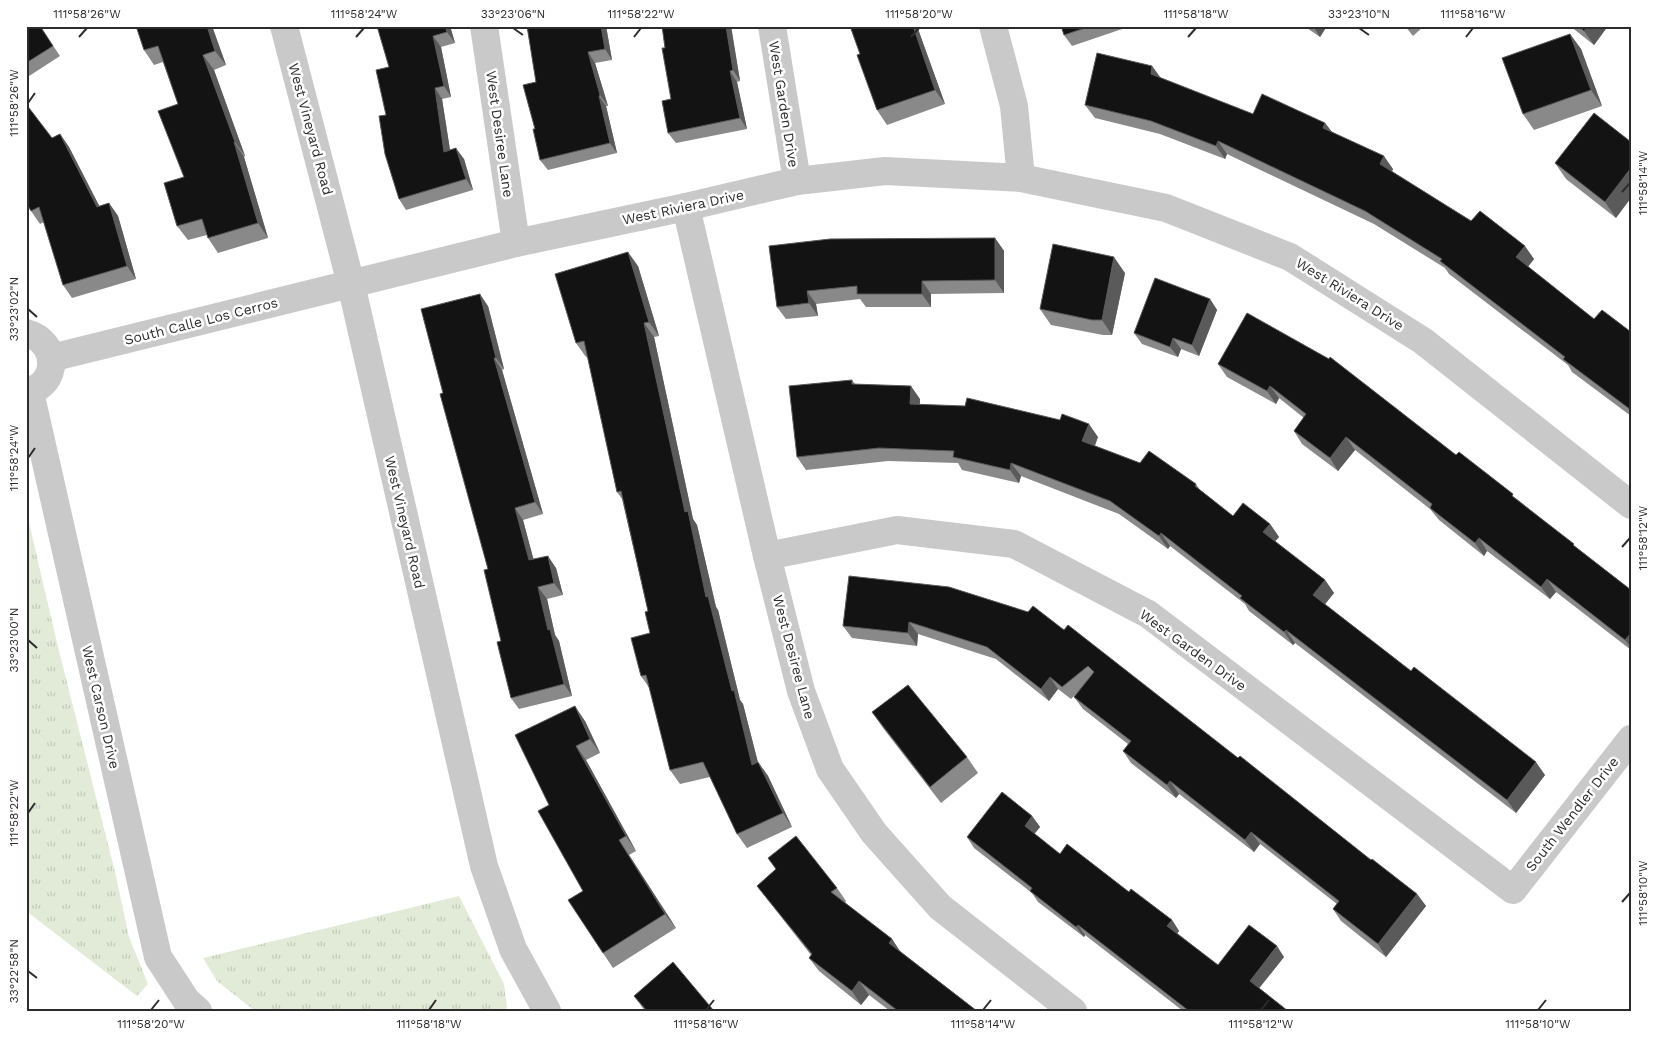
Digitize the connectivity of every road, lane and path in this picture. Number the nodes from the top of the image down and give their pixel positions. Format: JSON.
{"nodes":[{"id":1,"x":284,"y":26,"type":"edge"},
{"id":2,"x":484,"y":26,"type":"edge"},
{"id":3,"x":772,"y":26,"type":"edge"},
{"id":4,"x":993,"y":26,"type":"edge"},
{"id":5,"x":1021,"y":178,"type":"junction"},
{"id":6,"x":797,"y":181,"type":"junction"},
{"id":7,"x":686,"y":207,"type":"junction"},
{"id":8,"x":516,"y":243,"type":"junction"},
{"id":9,"x":351,"y":284,"type":"junction"},
{"id":10,"x":26,"y":333,"type":"edge"},
{"id":11,"x":51,"y":358,"type":"junction"},
{"id":12,"x":28,"y":392,"type":"edge"},
{"id":13,"x":1631,"y":505,"type":"edge"},
{"id":14,"x":767,"y":556,"type":"junction"},
{"id":15,"x":1631,"y":739,"type":"edge"},
{"id":16,"x":1513,"y":890,"type":"joint"},
{"id":17,"x":198,"y":1011,"type":"edge"},
{"id":18,"x":547,"y":1011,"type":"edge"},
{"id":19,"x":1072,"y":1011,"type":"edge"}],
"edges":[{"from":1,"to":9,"type":"street","name":"West Vineyard Road"},
{"from":2,"to":8,"type":"street","name":"West Desiree Lane"},
{"from":3,"to":6,"type":"street","name":"West Garden Drive"},
{"from":4,"to":5,"type":"street"},
{"from":5,"to":6,"type":"street","name":"West Riviera Drive"},
{"from":5,"to":13,"type":"street","name":"West Riviera Drive"},
{"from":6,"to":7,"type":"street","name":"West Riviera Drive"},
{"from":7,"to":8,"type":"street","name":"West Riviera Drive"},
{"from":7,"to":14,"type":"street","name":"West Desiree Lane"},
{"from":8,"to":9,"type":"street","name":"West Riviera Drive"},
{"from":9,"to":11,"type":"street","name":"South Calle Los Cerros"},
{"from":9,"to":18,"type":"street","name":"West Vineyard Road"},
{"from":10,"to":11,"type":"street"},
{"from":11,"to":12,"type":"street"},
{"from":12,"to":17,"type":"street","name":"West Carson Drive"},
{"from":14,"to":16,"type":"street","name":"West Garden Drive"},
{"from":14,"to":19,"type":"street","name":"West Desiree Lane"},
{"from":15,"to":16,"type":"street","name":"South Wendler Drive"}]}
